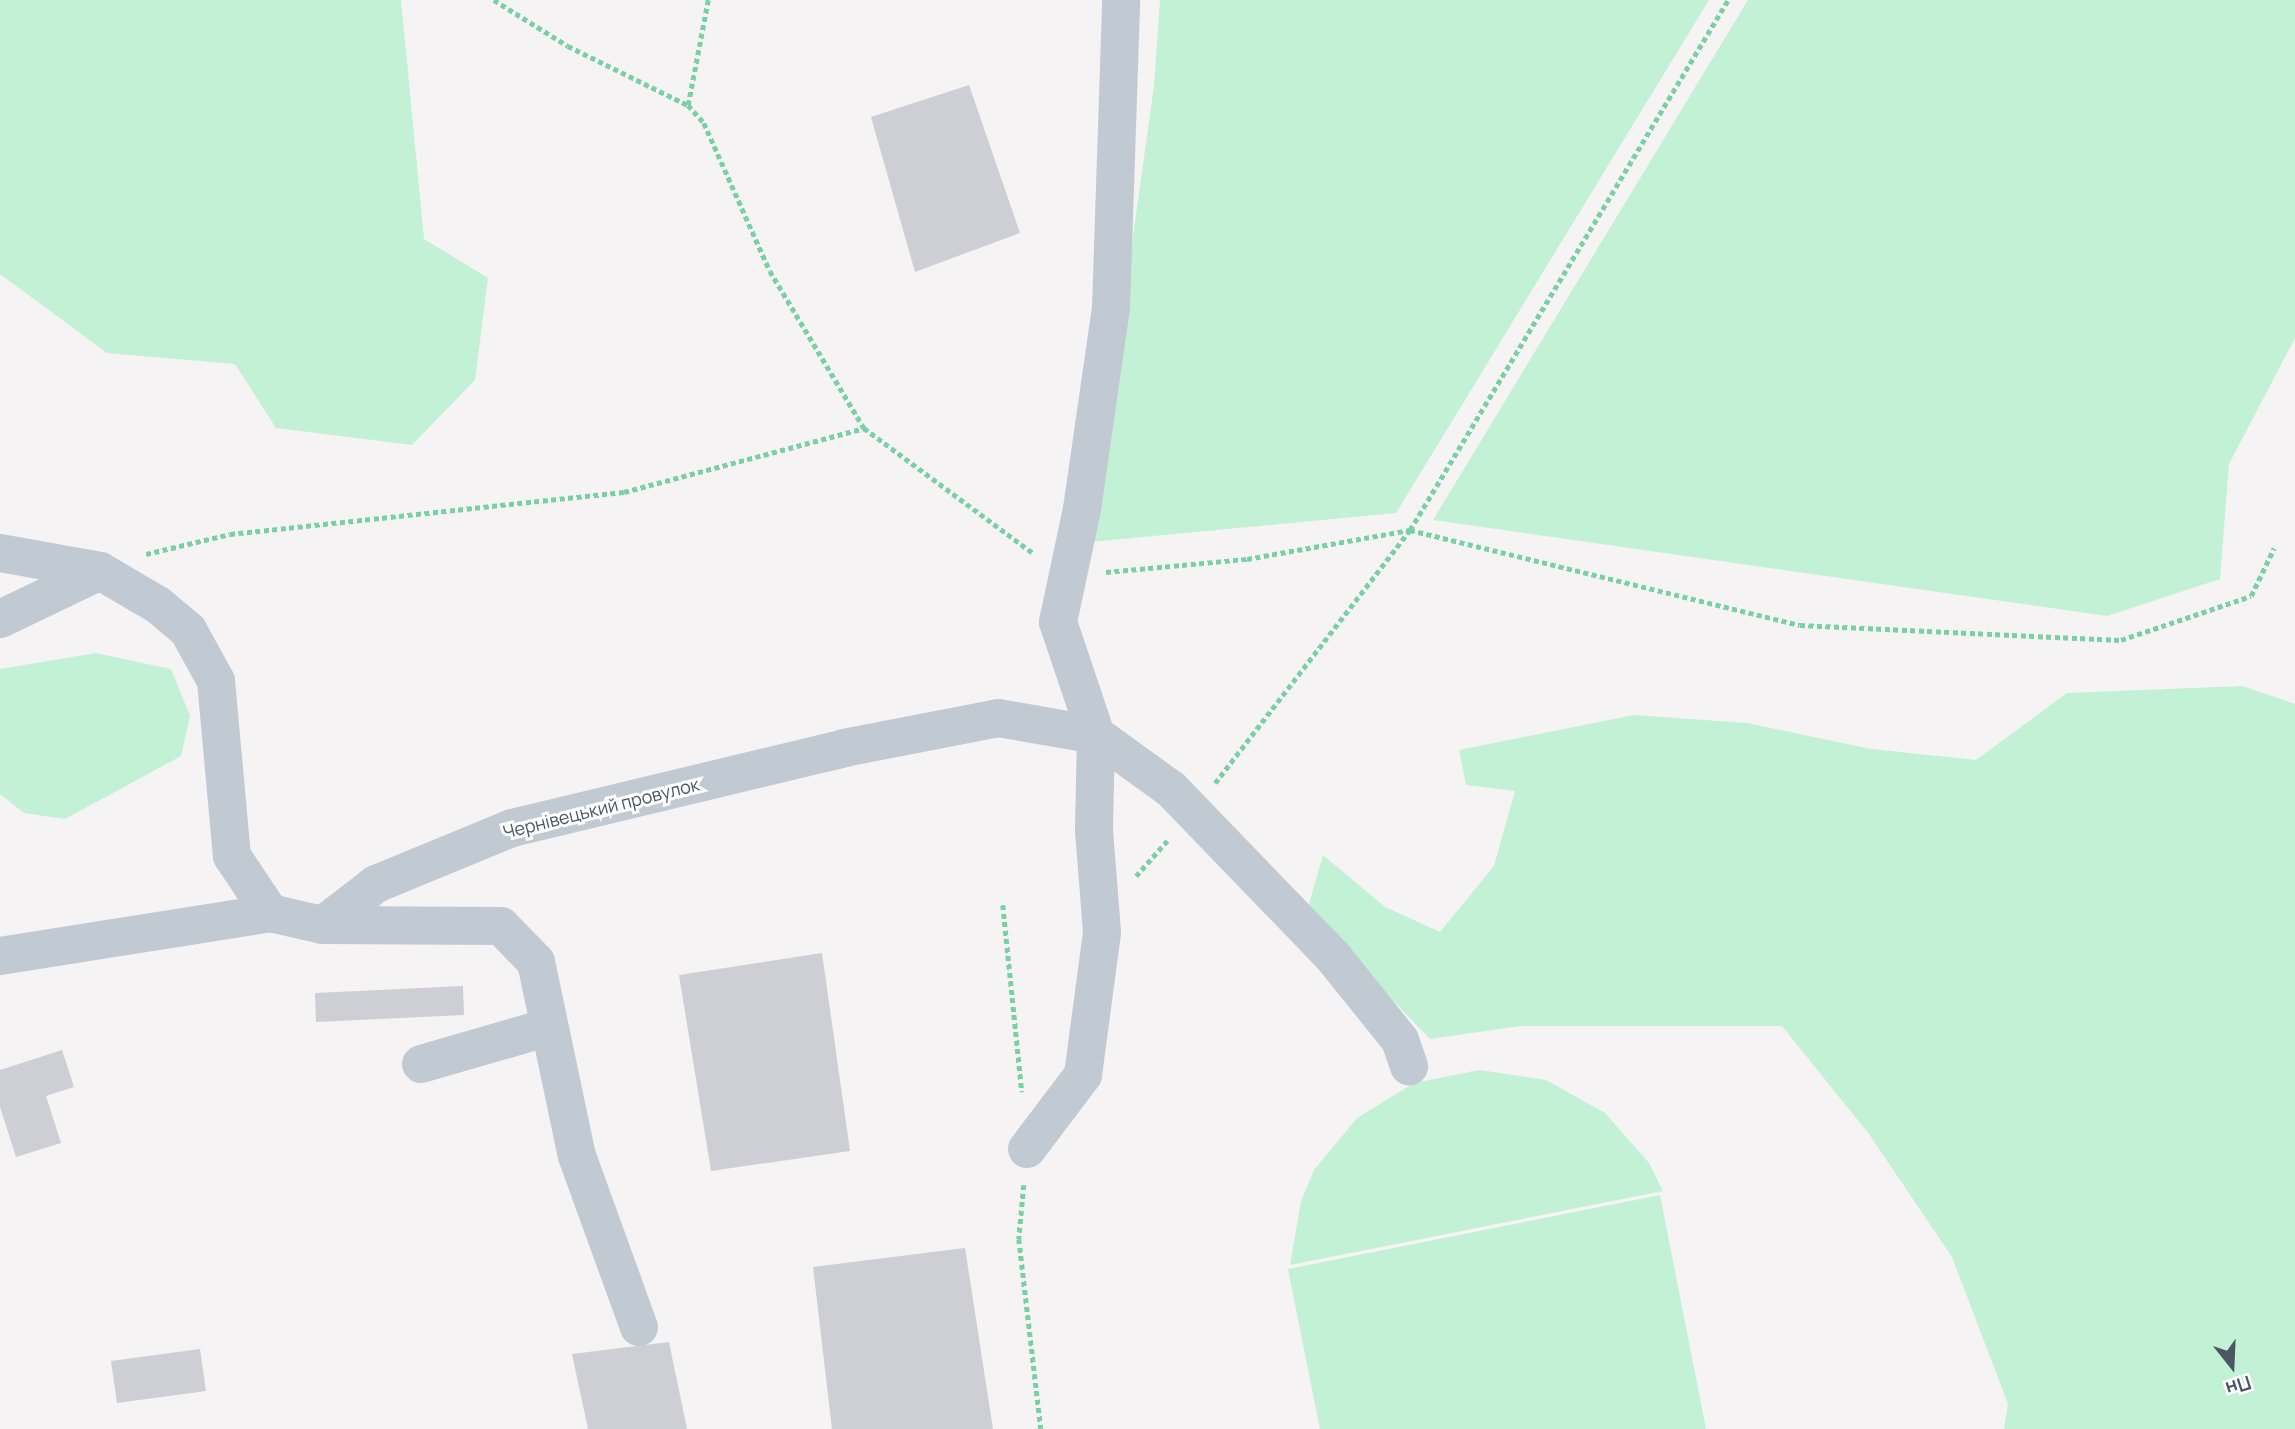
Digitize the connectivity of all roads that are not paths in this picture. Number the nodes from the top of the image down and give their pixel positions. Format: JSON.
{"nodes":[{"id":1,"x":1121,"y":0,"type":"edge"},
{"id":2,"x":0,"y":552,"type":"edge"},
{"id":3,"x":100,"y":571,"type":"junction"},
{"id":4,"x":0,"y":619,"type":"edge"},
{"id":5,"x":1096,"y":735,"type":"junction"},
{"id":6,"x":270,"y":913,"type":"junction"},
{"id":7,"x":323,"y":925,"type":"junction"},
{"id":8,"x":0,"y":956,"type":"edge"},
{"id":9,"x":550,"y":1027,"type":"junction"},
{"id":10,"x":421,"y":1064,"type":"dead end"},
{"id":11,"x":1409,"y":1066,"type":"dead end"},
{"id":12,"x":1027,"y":1149,"type":"dead end"},
{"id":13,"x":639,"y":1326,"type":"dead end"}],
"edges":[{"from":1,"to":5,"type":"street"},
{"from":2,"to":3,"type":"street"},
{"from":3,"to":4,"type":"street"},
{"from":3,"to":6,"type":"street"},
{"from":5,"to":7,"type":"street","name":"Чернівецький провулок"},
{"from":5,"to":11,"type":"street"},
{"from":5,"to":12,"type":"street"},
{"from":6,"to":7,"type":"street"},
{"from":6,"to":8,"type":"street"},
{"from":7,"to":9,"type":"street"},
{"from":9,"to":10,"type":"street"},
{"from":9,"to":13,"type":"street"}]}
